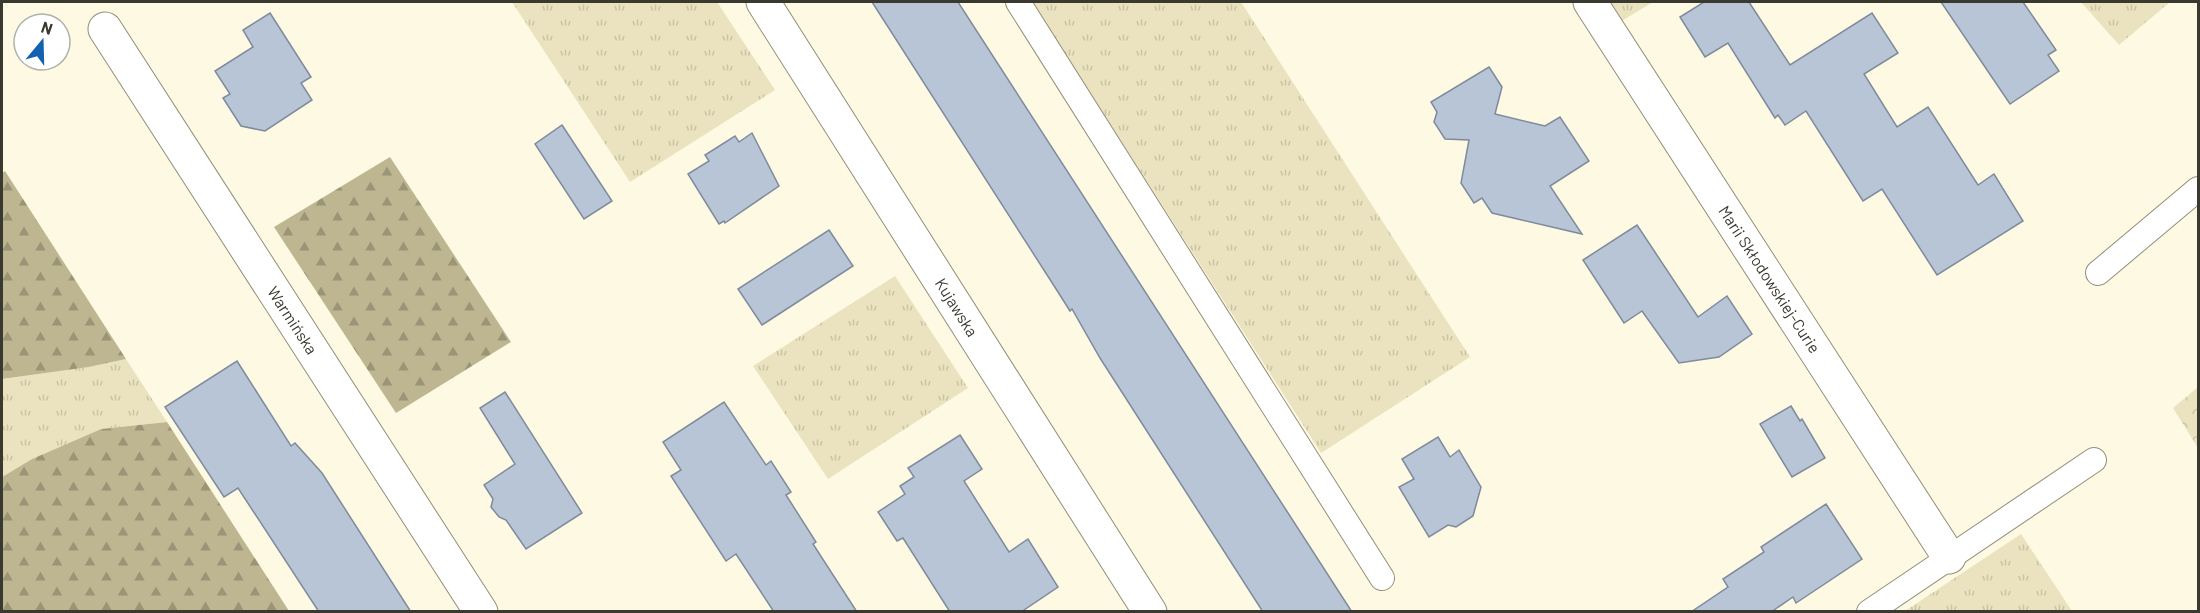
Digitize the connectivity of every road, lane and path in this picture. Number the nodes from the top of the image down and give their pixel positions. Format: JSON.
{"nodes":[{"id":1,"x":763,"y":2,"type":"edge"},
{"id":2,"x":1018,"y":2,"type":"edge"},
{"id":3,"x":1590,"y":2,"type":"edge"},
{"id":4,"x":105,"y":29,"type":"dead end"},
{"id":5,"x":2199,"y":189,"type":"edge"},
{"id":6,"x":2098,"y":273,"type":"dead end"},
{"id":7,"x":2094,"y":460,"type":"dead end"},
{"id":8,"x":1949,"y":557,"type":"junction"},
{"id":9,"x":1382,"y":578,"type":"dead end"},
{"id":10,"x":481,"y":612,"type":"edge"},
{"id":11,"x":1150,"y":612,"type":"edge"},
{"id":12,"x":1869,"y":612,"type":"edge"}],
"edges":[{"from":1,"to":11,"type":"street","name":"Kujawska"},
{"from":2,"to":9,"type":"lane"},
{"from":3,"to":8,"type":"street","name":"Marii Skłodowskiej-Curie"},
{"from":4,"to":10,"type":"street","name":"Warmińska"},
{"from":5,"to":6,"type":"lane"},
{"from":7,"to":8,"type":"lane"},
{"from":8,"to":12,"type":"lane"}]}
